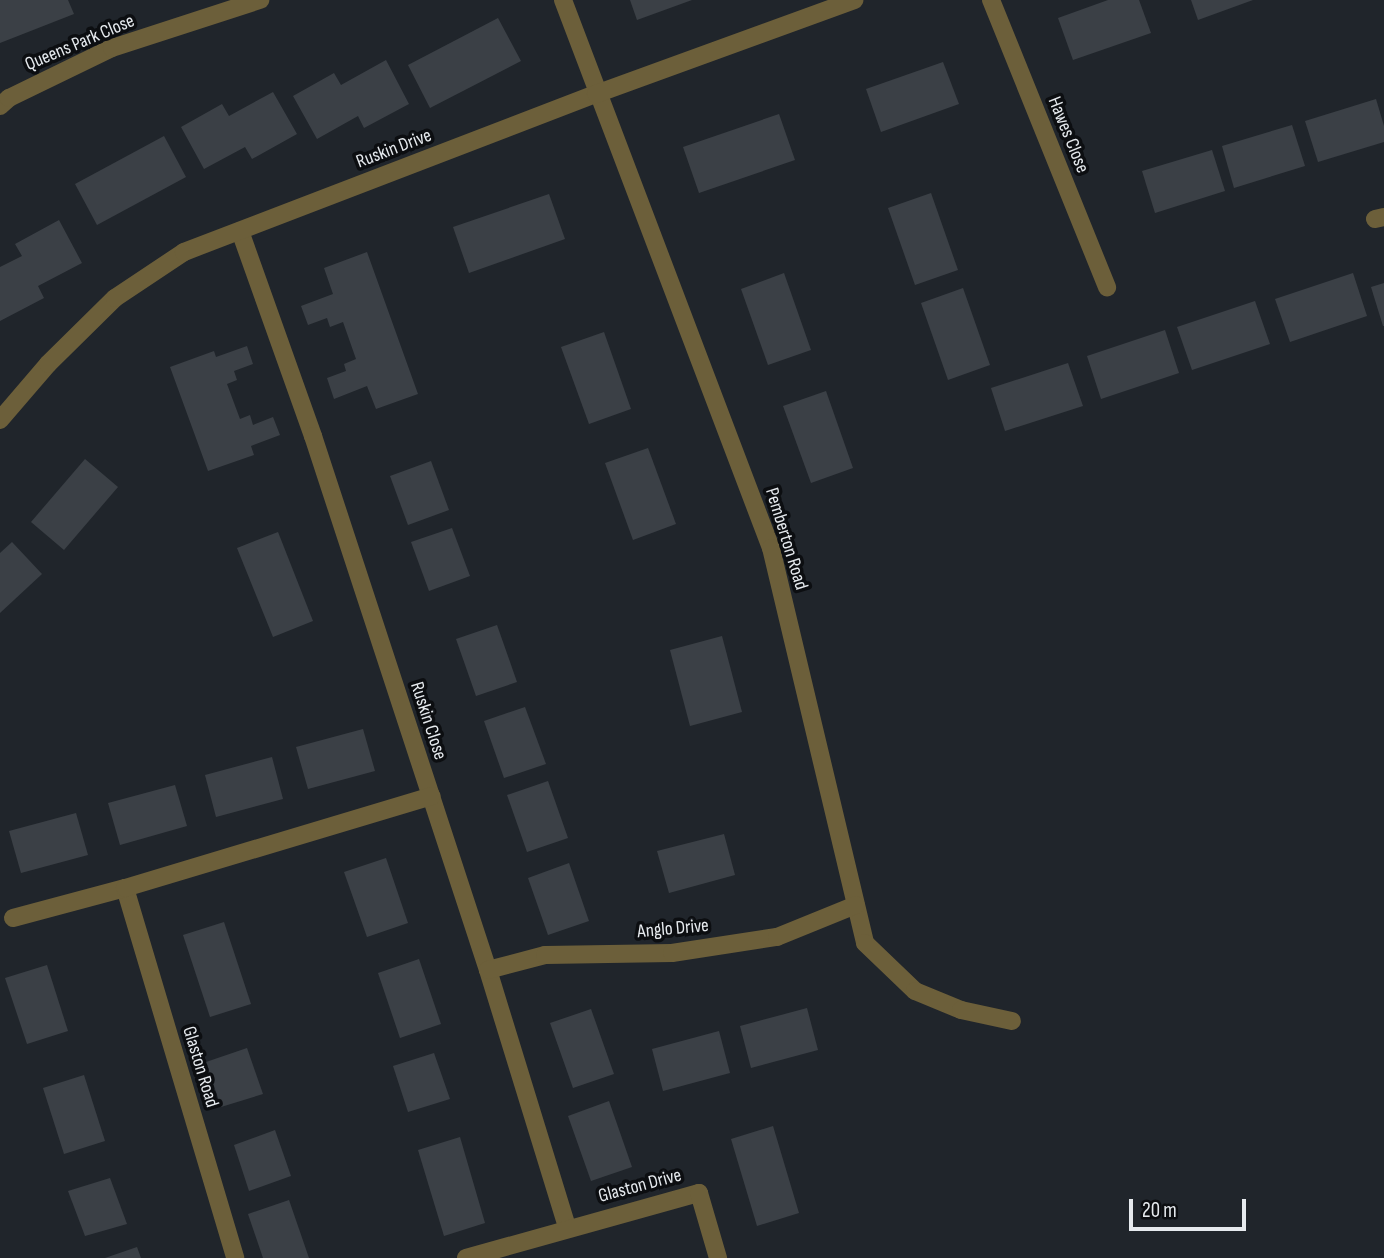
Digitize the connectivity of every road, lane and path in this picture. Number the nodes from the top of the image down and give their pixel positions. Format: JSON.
{"nodes":[{"id":1,"x":260,"y":0,"type":"edge"},
{"id":2,"x":563,"y":0,"type":"edge"},
{"id":3,"x":854,"y":0,"type":"edge"},
{"id":4,"x":991,"y":0,"type":"edge"},
{"id":5,"x":597,"y":94,"type":"junction"},
{"id":6,"x":0,"y":106,"type":"edge"},
{"id":7,"x":240,"y":231,"type":"junction"},
{"id":8,"x":1107,"y":287,"type":"dead end"},
{"id":9,"x":0,"y":419,"type":"edge"},
{"id":10,"x":430,"y":796,"type":"junction"},
{"id":11,"x":125,"y":888,"type":"junction"},
{"id":12,"x":856,"y":905,"type":"junction"},
{"id":13,"x":13,"y":918,"type":"dead end"},
{"id":14,"x":488,"y":970,"type":"junction"},
{"id":15,"x":1012,"y":1021,"type":"dead end"},
{"id":16,"x":567,"y":1227,"type":"junction"},
{"id":17,"x":235,"y":1258,"type":"edge"},
{"id":18,"x":466,"y":1258,"type":"edge"},
{"id":19,"x":718,"y":1258,"type":"edge"}],
"edges":[{"from":1,"to":6,"type":"street","name":"Queens Park Close"},
{"from":2,"to":5,"type":"street","name":"Pemberton Road"},
{"from":3,"to":5,"type":"street","name":"Ruskin Drive"},
{"from":4,"to":8,"type":"street","name":"Hawes Close"},
{"from":5,"to":7,"type":"street","name":"Ruskin Drive"},
{"from":5,"to":12,"type":"street","name":"Pemberton Road"},
{"from":7,"to":9,"type":"street","name":"Ruskin Drive"},
{"from":7,"to":10,"type":"street","name":"Ruskin Close"},
{"from":10,"to":11,"type":"street"},
{"from":10,"to":14,"type":"street","name":"Ruskin Close"},
{"from":11,"to":13,"type":"street"},
{"from":11,"to":17,"type":"street","name":"Glaston Road"},
{"from":12,"to":14,"type":"street","name":"Anglo Drive"},
{"from":12,"to":15,"type":"street","name":"Pemberton Road"},
{"from":14,"to":16,"type":"street","name":"Ruskin Close"},
{"from":16,"to":18,"type":"street"},
{"from":16,"to":19,"type":"street","name":"Glaston Drive"}]}
